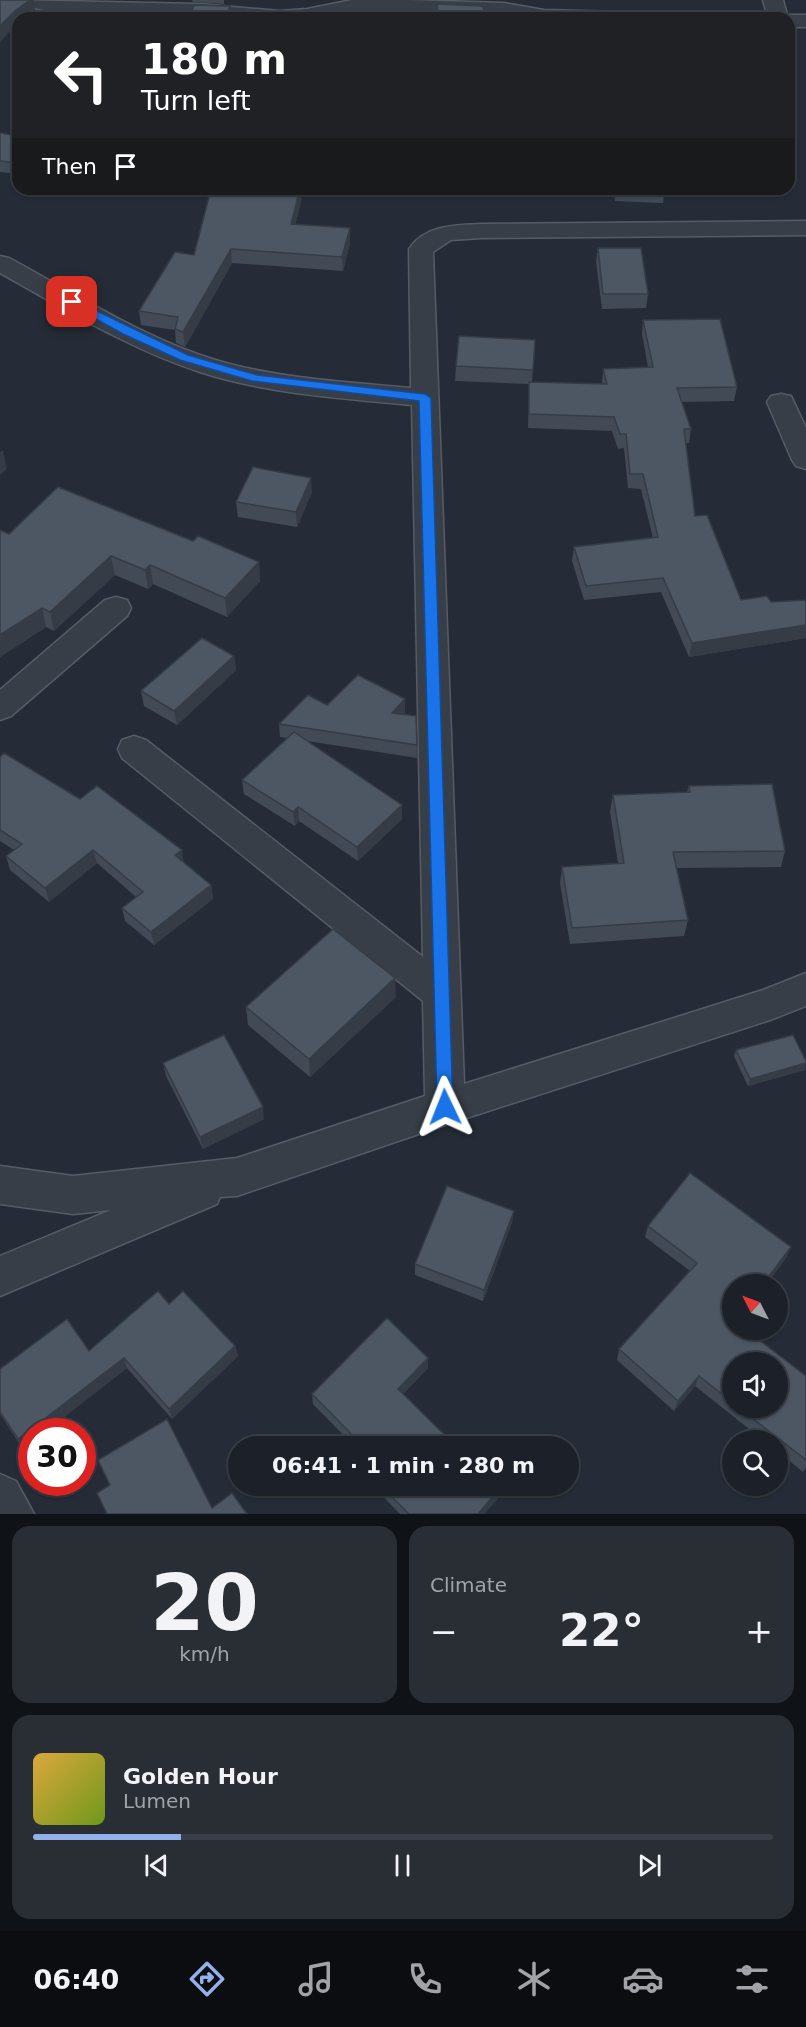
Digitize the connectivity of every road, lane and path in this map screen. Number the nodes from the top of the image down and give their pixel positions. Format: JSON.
{"nodes":[{"id":1,"x":21,"y":0,"type":"edge"},
{"id":2,"x":225,"y":12,"type":"edge"},
{"id":3,"x":322,"y":12,"type":"edge"},
{"id":4,"x":521,"y":12,"type":"edge"},
{"id":5,"x":806,"y":228,"type":"edge"},
{"id":6,"x":0,"y":263,"type":"edge"},
{"id":7,"x":425,"y":398,"type":"junction"},
{"id":8,"x":781,"y":402,"type":"dead end"},
{"id":9,"x":806,"y":460,"type":"edge"},
{"id":10,"x":116,"y":608,"type":"dead end"},
{"id":11,"x":0,"y":708,"type":"edge"},
{"id":12,"x":134,"y":749,"type":"dead end"},
{"id":13,"x":806,"y":989,"type":"edge"},
{"id":14,"x":442,"y":994,"type":"junction"},
{"id":15,"x":445,"y":1107,"type":"junction"},
{"id":16,"x":237,"y":1177,"type":"junction"},
{"id":17,"x":0,"y":1185,"type":"edge"},
{"id":18,"x":0,"y":1276,"type":"edge"},
{"id":19,"x":0,"y":1497,"type":"edge"},
{"id":20,"x":11,"y":1514,"type":"edge"}],
"edges":[{"from":1,"to":2,"type":"street"},
{"from":3,"to":4,"type":"street"},
{"from":5,"to":7,"type":"street"},
{"from":6,"to":7,"type":"street"},
{"from":7,"to":14,"type":"street"},
{"from":8,"to":9,"type":"street"},
{"from":10,"to":11,"type":"street"},
{"from":12,"to":14,"type":"street"},
{"from":13,"to":15,"type":"street"},
{"from":14,"to":15,"type":"street"},
{"from":15,"to":16,"type":"street"},
{"from":16,"to":17,"type":"street"},
{"from":16,"to":18,"type":"street"},
{"from":19,"to":20,"type":"street"}]}
